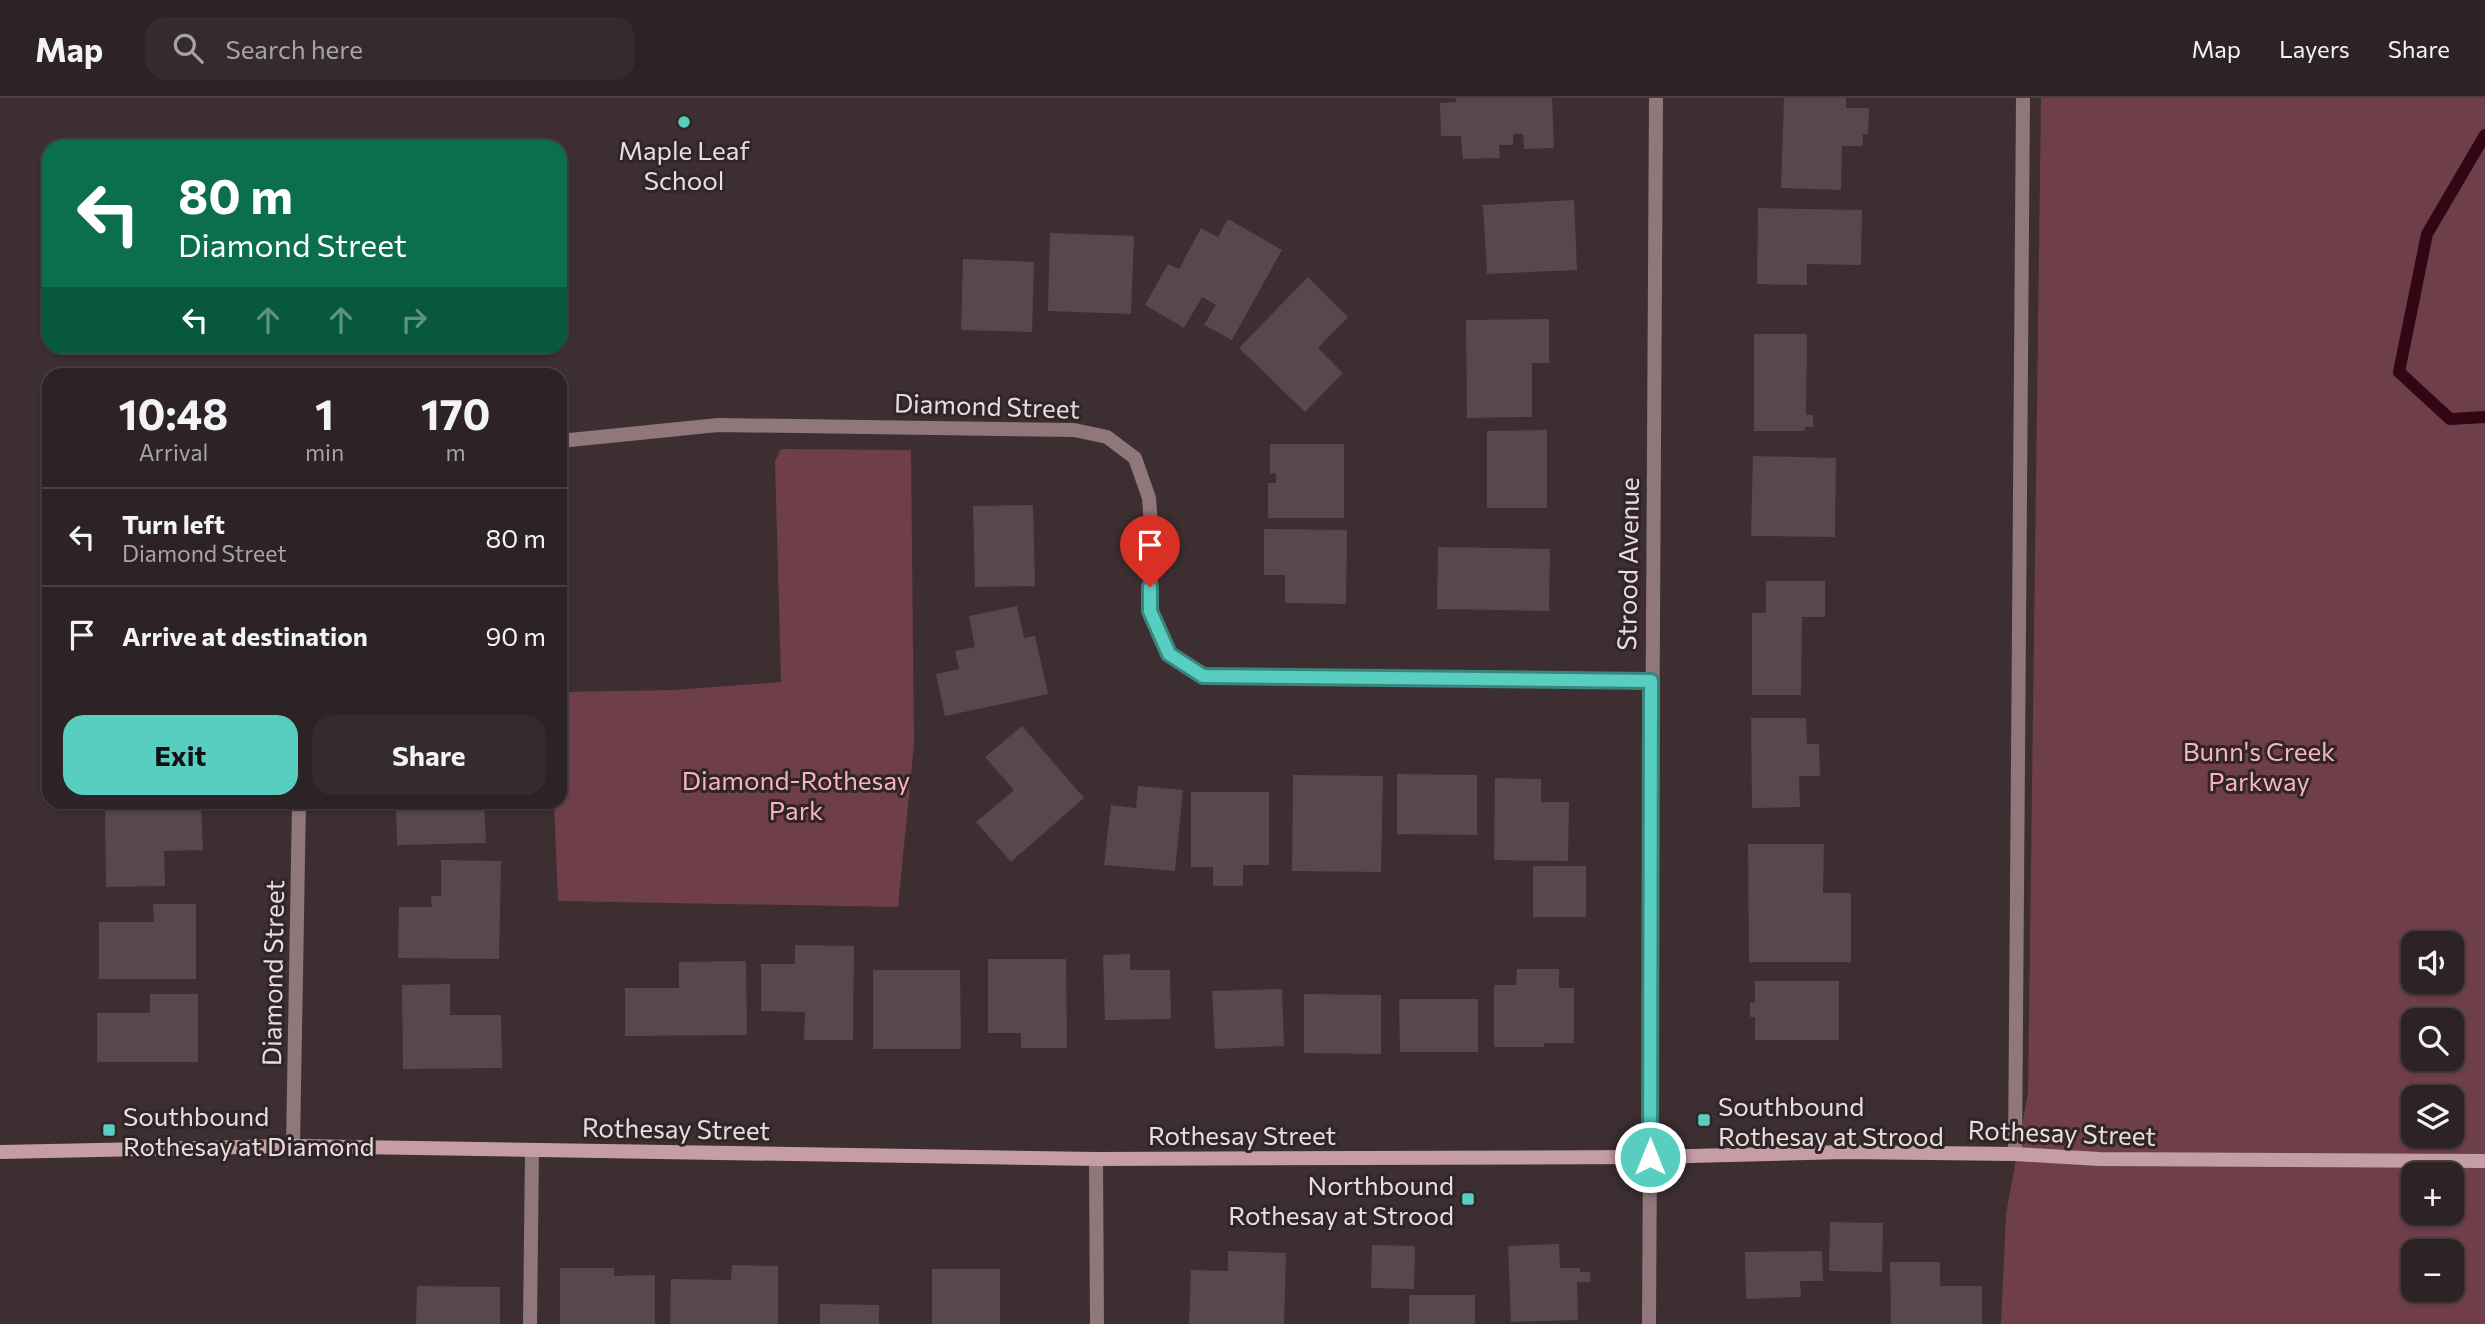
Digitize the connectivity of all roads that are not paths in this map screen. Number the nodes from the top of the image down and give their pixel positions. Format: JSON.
{"nodes":[{"id":1,"x":1656,"y":98,"type":"edge"},
{"id":2,"x":2023,"y":98,"type":"edge"},
{"id":3,"x":567,"y":440,"type":"edge"},
{"id":4,"x":1651,"y":681,"type":"junction"},
{"id":5,"x":299,"y":809,"type":"edge"},
{"id":6,"x":293,"y":1146,"type":"junction"},
{"id":7,"x":532,"y":1150,"type":"junction"},
{"id":8,"x":0,"y":1152,"type":"edge"},
{"id":9,"x":2015,"y":1154,"type":"junction"},
{"id":10,"x":1650,"y":1157,"type":"junction"},
{"id":11,"x":1096,"y":1159,"type":"junction"},
{"id":12,"x":2485,"y":1161,"type":"edge"},
{"id":13,"x":530,"y":1324,"type":"edge"},
{"id":14,"x":1097,"y":1324,"type":"edge"},
{"id":15,"x":1649,"y":1324,"type":"edge"}],
"edges":[{"from":1,"to":4,"type":"street","name":"Strood Avenue"},
{"from":2,"to":9,"type":"street"},
{"from":3,"to":4,"type":"street","name":"Diamond Street"},
{"from":4,"to":10,"type":"street","name":"Strood Avenue"},
{"from":5,"to":6,"type":"street","name":"Diamond Street"},
{"from":6,"to":7,"type":"street","name":"Rothesay Street"},
{"from":6,"to":8,"type":"street","name":"Rothesay Street"},
{"from":7,"to":11,"type":"street","name":"Rothesay Street"},
{"from":7,"to":13,"type":"street"},
{"from":9,"to":10,"type":"street","name":"Rothesay Street"},
{"from":9,"to":12,"type":"street","name":"Rothesay Street"},
{"from":10,"to":11,"type":"street","name":"Rothesay Street"},
{"from":10,"to":15,"type":"street","name":"Strood Avenue"},
{"from":11,"to":14,"type":"street"}]}
